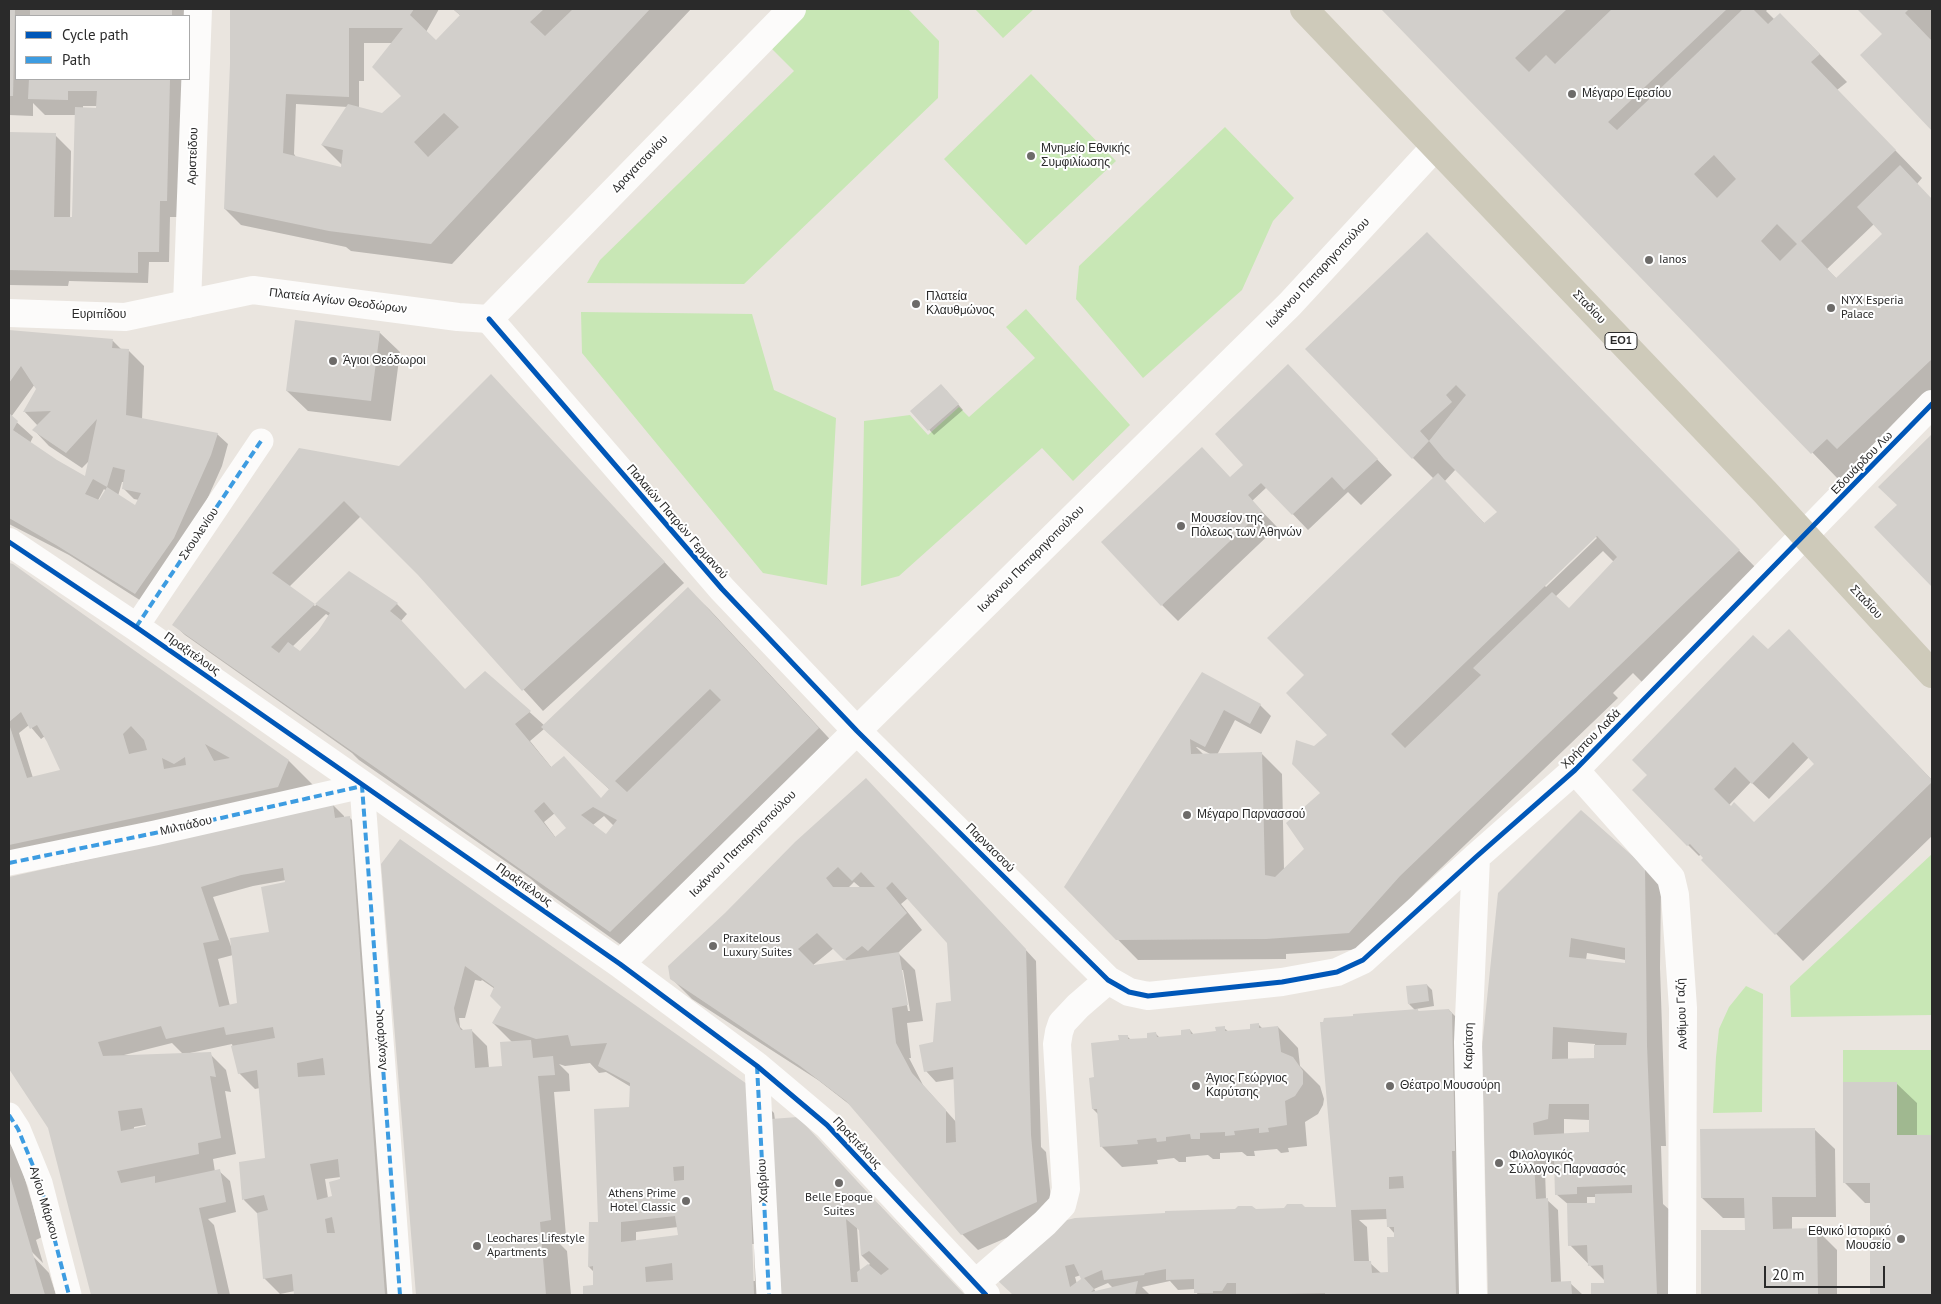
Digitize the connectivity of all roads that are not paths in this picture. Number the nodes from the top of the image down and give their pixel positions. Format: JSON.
{"nodes":[{"id":1,"x":198,"y":9,"type":"edge"},
{"id":2,"x":792,"y":9,"type":"edge"},
{"id":3,"x":1304,"y":9,"type":"edge"},
{"id":4,"x":1435,"y":147,"type":"junction"},
{"id":5,"x":187,"y":304,"type":"junction"},
{"id":6,"x":9,"y":313,"type":"edge"},
{"id":7,"x":490,"y":319,"type":"junction"},
{"id":8,"x":1932,"y":404,"type":"edge"},
{"id":9,"x":261,"y":441,"type":"dead end"},
{"id":10,"x":1806,"y":536,"type":"junction"},
{"id":11,"x":9,"y":542,"type":"edge"},
{"id":12,"x":136,"y":627,"type":"junction"},
{"id":13,"x":1932,"y":674,"type":"edge"},
{"id":14,"x":857,"y":731,"type":"junction"},
{"id":15,"x":1576,"y":770,"type":"junction"},
{"id":16,"x":362,"y":786,"type":"junction"},
{"id":17,"x":1476,"y":857,"type":"junction"},
{"id":18,"x":9,"y":863,"type":"edge"},
{"id":19,"x":1380,"y":946,"type":"joint"},
{"id":20,"x":620,"y":964,"type":"junction"},
{"id":21,"x":1108,"y":980,"type":"junction"},
{"id":22,"x":757,"y":1066,"type":"junction"},
{"id":23,"x":9,"y":1115,"type":"edge"},
{"id":24,"x":981,"y":1290,"type":"edge"},
{"id":25,"x":69,"y":1295,"type":"edge"},
{"id":26,"x":400,"y":1295,"type":"edge"},
{"id":27,"x":769,"y":1295,"type":"edge"},
{"id":28,"x":1474,"y":1295,"type":"edge"},
{"id":29,"x":1682,"y":1295,"type":"edge"}],
"edges":[{"from":1,"to":5,"type":"street","name":"Αριστείδου"},
{"from":2,"to":7,"type":"street","name":"Δραγατσανίου"},
{"from":3,"to":4,"type":"main road","name":"Σταδίου","number":"ΕΟ1"},
{"from":4,"to":10,"type":"main road","name":"Σταδίου","number":"ΕΟ1"},
{"from":4,"to":14,"type":"street","name":"Ιωάννου Παπαρηγοπούλου"},
{"from":5,"to":6,"type":"street","name":"Ευριπίδου"},
{"from":5,"to":7,"type":"street","name":"Πλατεία Αγίων Θεοδώρων"},
{"from":7,"to":14,"type":"street","name":"Παλαιών Πατρών Γερμανού"},
{"from":8,"to":10,"type":"street","name":"Εδουάρδου Λω"},
{"from":9,"to":12,"type":"street","name":"Σκουλενίου"},
{"from":10,"to":13,"type":"main road","name":"Σταδίου","number":"ΕΟ1"},
{"from":10,"to":15,"type":"street","name":"Χρήστου Λαδά"},
{"from":11,"to":12,"type":"street","name":"Πραξιτέλους"},
{"from":12,"to":16,"type":"street","name":"Πραξιτέλους"},
{"from":14,"to":20,"type":"street","name":"Ιωάννου Παπαρηγοπούλου"},
{"from":14,"to":21,"type":"street","name":"Παρνασσού"},
{"from":15,"to":17,"type":"street","name":"Χρήστου Λαδά"},
{"from":15,"to":29,"type":"street","name":"Ανθίμου Γαζή"},
{"from":16,"to":18,"type":"street","name":"Μιλτιάδου"},
{"from":16,"to":20,"type":"street","name":"Πραξιτέλους"},
{"from":16,"to":26,"type":"street","name":"Λεωχάρους"},
{"from":17,"to":19,"type":"street","name":"Χρήστου Λαδά"},
{"from":17,"to":28,"type":"street","name":"Καρύτση"},
{"from":19,"to":21,"type":"street","name":"Παρνασσού"},
{"from":20,"to":22,"type":"street","name":"Πραξιτέλους"},
{"from":21,"to":24,"type":"street"},
{"from":22,"to":24,"type":"street","name":"Πραξιτέλους"},
{"from":22,"to":27,"type":"street","name":"Χαβρίου"},
{"from":23,"to":25,"type":"street","name":"Αγίου Μάρκου"}]}
